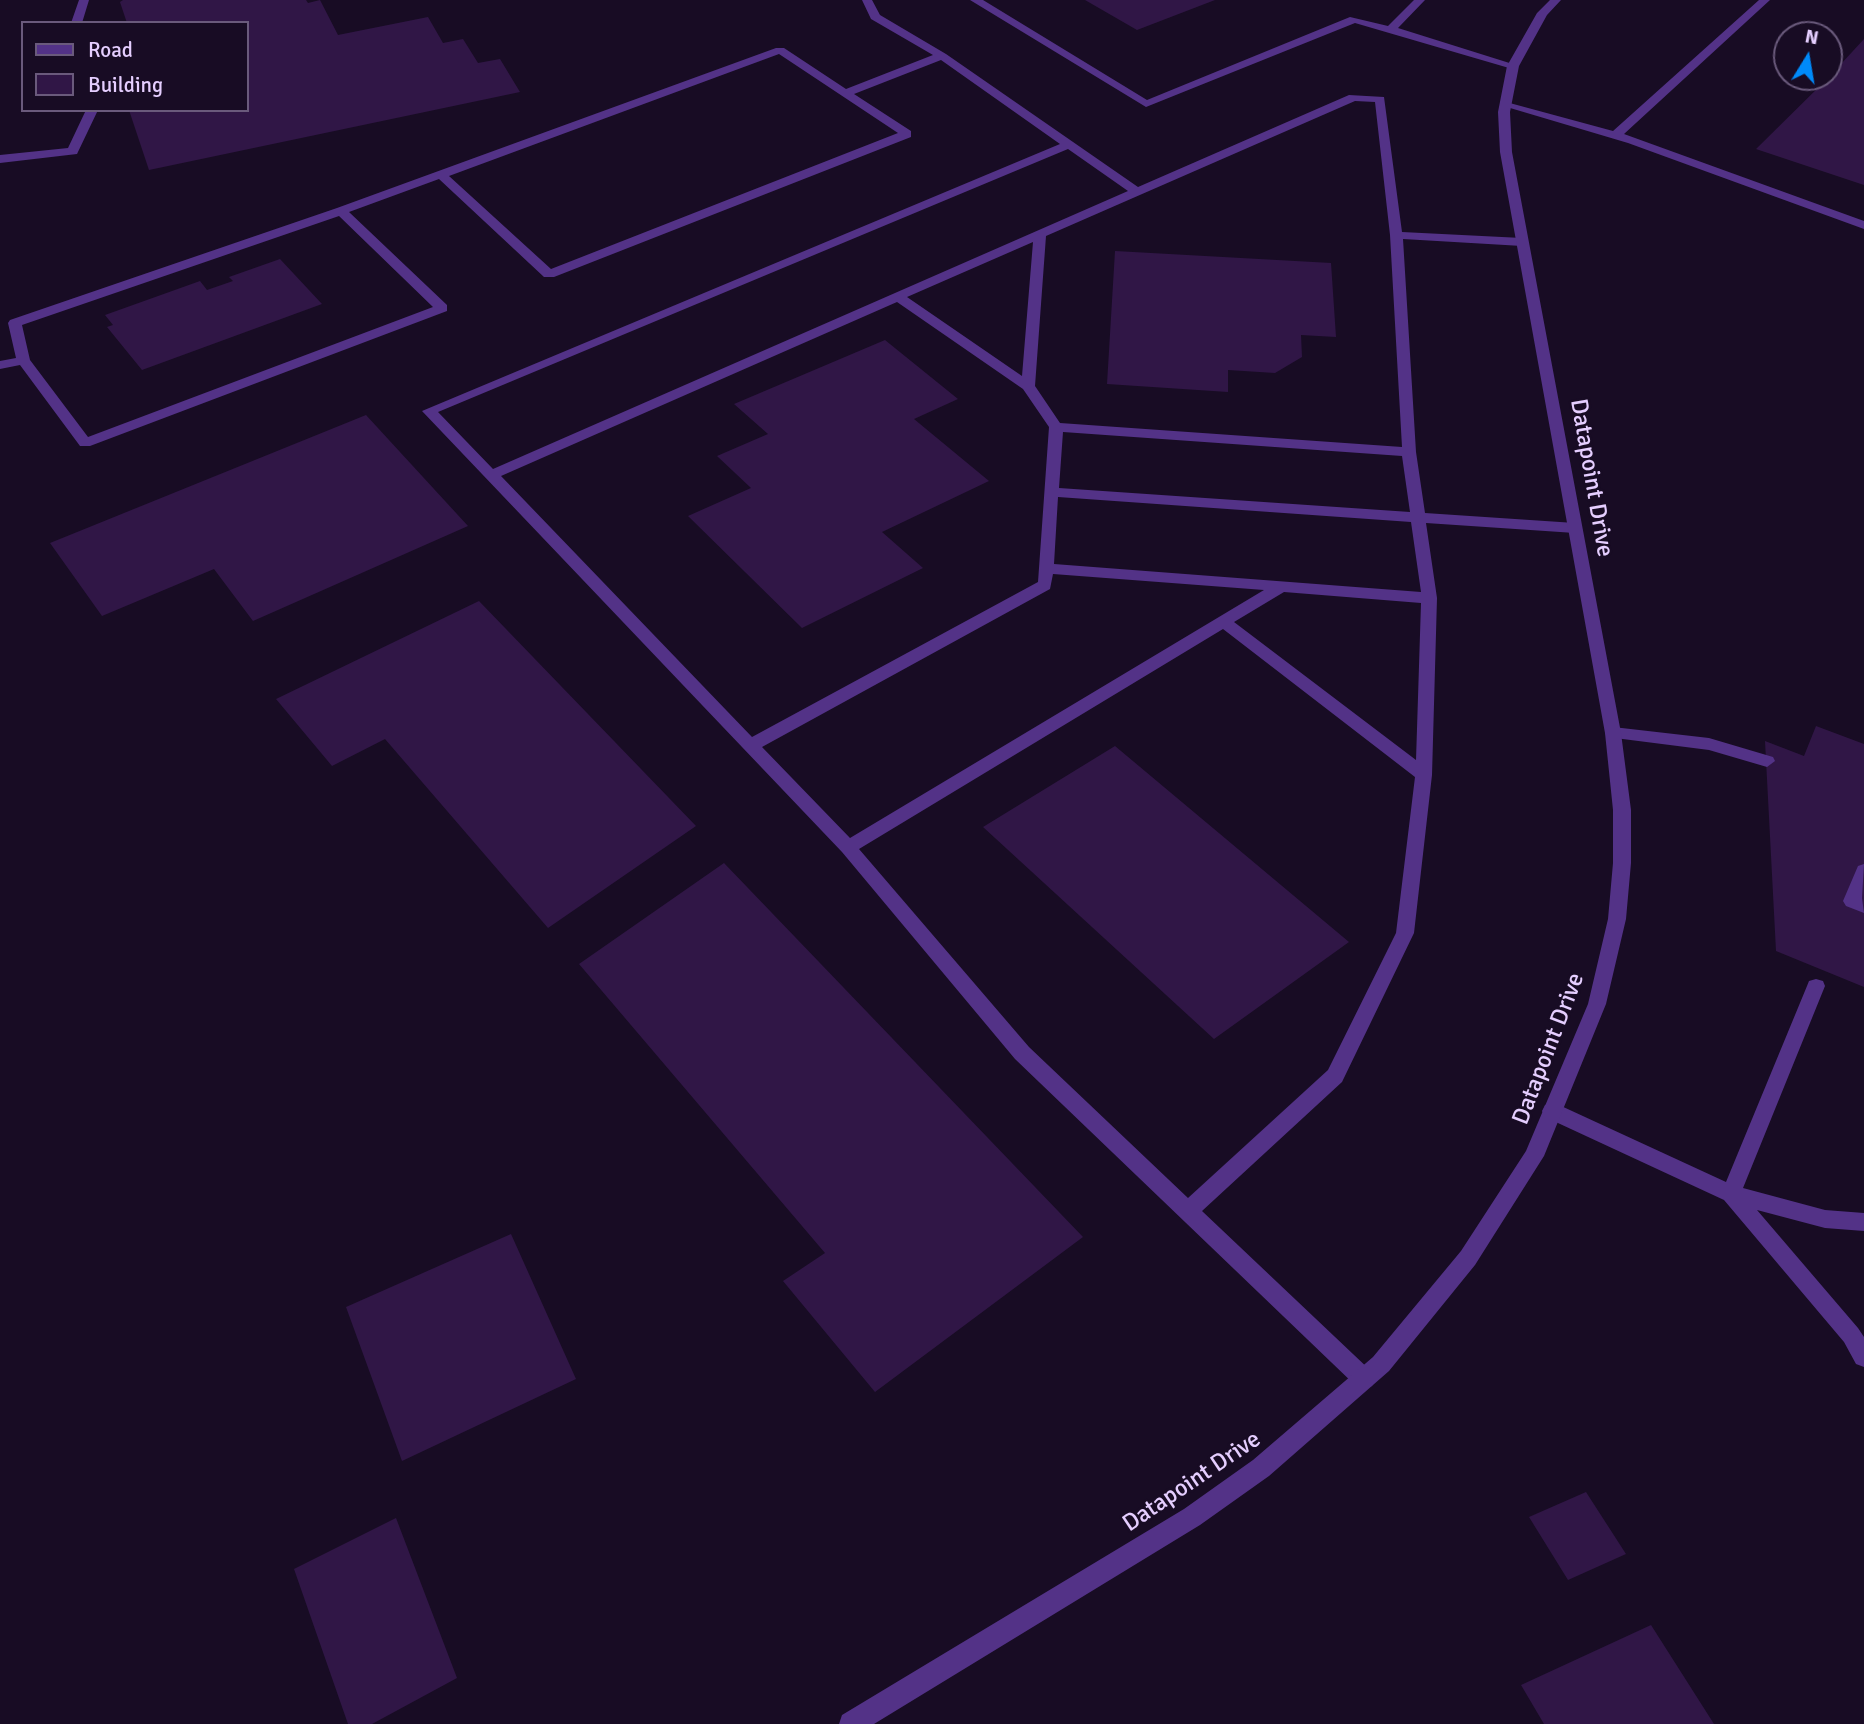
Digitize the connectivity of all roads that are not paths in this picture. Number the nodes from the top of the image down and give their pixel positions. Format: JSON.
{"nodes":[{"id":1,"x":84,"y":0,"type":"edge"},
{"id":2,"x":867,"y":0,"type":"edge"},
{"id":3,"x":975,"y":0,"type":"edge"},
{"id":4,"x":1420,"y":0,"type":"edge"},
{"id":5,"x":1556,"y":0,"type":"edge"},
{"id":6,"x":1765,"y":0,"type":"edge"},
{"id":7,"x":77,"y":21,"type":"edge"},
{"id":8,"x":1391,"y":29,"type":"junction"},
{"id":9,"x":942,"y":56,"type":"junction"},
{"id":10,"x":1513,"y":66,"type":"junction"},
{"id":11,"x":845,"y":93,"type":"junction"},
{"id":12,"x":1506,"y":105,"type":"junction"},
{"id":13,"x":91,"y":112,"type":"edge"},
{"id":14,"x":1616,"y":135,"type":"junction"},
{"id":15,"x":1069,"y":144,"type":"junction"},
{"id":16,"x":0,"y":159,"type":"edge"},
{"id":17,"x":441,"y":175,"type":"junction"},
{"id":18,"x":1136,"y":191,"type":"junction"},
{"id":19,"x":341,"y":211,"type":"junction"},
{"id":20,"x":1864,"y":225,"type":"edge"},
{"id":21,"x":1040,"y":234,"type":"junction"},
{"id":22,"x":1396,"y":234,"type":"junction"},
{"id":23,"x":1522,"y":242,"type":"junction"},
{"id":24,"x":898,"y":297,"type":"junction"},
{"id":25,"x":23,"y":360,"type":"junction"},
{"id":26,"x":0,"y":365,"type":"edge"},
{"id":27,"x":1028,"y":386,"type":"junction"},
{"id":28,"x":1056,"y":427,"type":"junction"},
{"id":29,"x":1409,"y":452,"type":"junction"},
{"id":30,"x":491,"y":475,"type":"junction"},
{"id":31,"x":1051,"y":492,"type":"junction"},
{"id":32,"x":1417,"y":517,"type":"junction"},
{"id":33,"x":1575,"y":528,"type":"junction"},
{"id":34,"x":1046,"y":568,"type":"junction"},
{"id":35,"x":1281,"y":587,"type":"junction"},
{"id":36,"x":1429,"y":598,"type":"junction"},
{"id":37,"x":1224,"y":622,"type":"junction"},
{"id":38,"x":1613,"y":733,"type":"junction"},
{"id":39,"x":751,"y":745,"type":"junction"},
{"id":40,"x":1767,"y":761,"type":"dead end"},
{"id":41,"x":1424,"y":775,"type":"junction"},
{"id":42,"x":848,"y":847,"type":"junction"},
{"id":43,"x":1864,"y":871,"type":"edge"},
{"id":44,"x":1864,"y":906,"type":"edge"},
{"id":45,"x":1816,"y":986,"type":"dead end"},
{"id":46,"x":1552,"y":1111,"type":"junction"},
{"id":47,"x":1731,"y":1194,"type":"junction"},
{"id":48,"x":1188,"y":1210,"type":"junction"},
{"id":49,"x":1864,"y":1222,"type":"edge"},
{"id":50,"x":1864,"y":1357,"type":"edge"},
{"id":51,"x":1364,"y":1379,"type":"junction"},
{"id":52,"x":851,"y":1724,"type":"edge"}],
"edges":[{"from":1,"to":7,"type":"street"},
{"from":2,"to":9,"type":"street"},
{"from":3,"to":8,"type":"street"},
{"from":4,"to":8,"type":"street"},
{"from":5,"to":10,"type":"street","name":"Datapoint Drive"},
{"from":6,"to":14,"type":"street"},
{"from":8,"to":10,"type":"street"},
{"from":9,"to":11,"type":"street"},
{"from":9,"to":15,"type":"street"},
{"from":10,"to":12,"type":"street","name":"Datapoint Drive"},
{"from":11,"to":17,"type":"street"},
{"from":11,"to":17,"type":"street"},
{"from":12,"to":14,"type":"street"},
{"from":12,"to":23,"type":"street","name":"Datapoint Drive"},
{"from":13,"to":16,"type":"street"},
{"from":14,"to":20,"type":"street"},
{"from":15,"to":18,"type":"street"},
{"from":15,"to":30,"type":"street"},
{"from":17,"to":19,"type":"street"},
{"from":18,"to":21,"type":"street"},
{"from":18,"to":22,"type":"street"},
{"from":19,"to":25,"type":"street"},
{"from":19,"to":25,"type":"street"},
{"from":21,"to":24,"type":"street"},
{"from":21,"to":27,"type":"street"},
{"from":22,"to":23,"type":"street"},
{"from":22,"to":29,"type":"street"},
{"from":23,"to":33,"type":"street","name":"Datapoint Drive"},
{"from":24,"to":27,"type":"street"},
{"from":24,"to":30,"type":"street"},
{"from":25,"to":26,"type":"street"},
{"from":27,"to":28,"type":"street"},
{"from":28,"to":29,"type":"street"},
{"from":28,"to":31,"type":"street"},
{"from":29,"to":32,"type":"street"},
{"from":30,"to":39,"type":"street"},
{"from":31,"to":32,"type":"street"},
{"from":31,"to":34,"type":"street"},
{"from":32,"to":33,"type":"street"},
{"from":32,"to":36,"type":"street"},
{"from":33,"to":38,"type":"street","name":"Datapoint Drive"},
{"from":34,"to":35,"type":"street"},
{"from":34,"to":39,"type":"street"},
{"from":35,"to":36,"type":"street"},
{"from":35,"to":37,"type":"street"},
{"from":36,"to":41,"type":"street"},
{"from":37,"to":41,"type":"street"},
{"from":37,"to":42,"type":"street"},
{"from":38,"to":40,"type":"street"},
{"from":38,"to":46,"type":"street","name":"Datapoint Drive"},
{"from":39,"to":42,"type":"street"},
{"from":41,"to":48,"type":"street"},
{"from":42,"to":48,"type":"street"},
{"from":43,"to":44,"type":"street"},
{"from":45,"to":47,"type":"street"},
{"from":46,"to":47,"type":"street"},
{"from":46,"to":51,"type":"street","name":"Datapoint Drive"},
{"from":47,"to":49,"type":"street"},
{"from":47,"to":50,"type":"street"},
{"from":48,"to":51,"type":"street"},
{"from":51,"to":52,"type":"street","name":"Datapoint Drive"}]}
